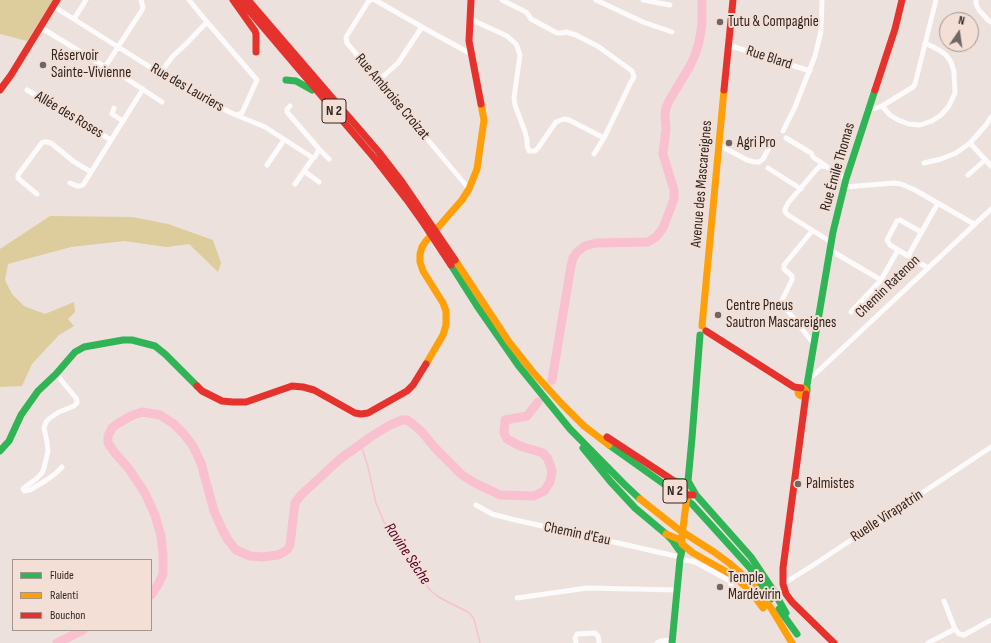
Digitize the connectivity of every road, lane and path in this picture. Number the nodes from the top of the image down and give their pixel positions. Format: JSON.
{"nodes":[{"id":1,"x":86,"y":0,"type":"edge"},
{"id":2,"x":142,"y":0,"type":"edge"},
{"id":3,"x":189,"y":0,"type":"edge"},
{"id":4,"x":233,"y":0,"type":"edge"},
{"id":5,"x":240,"y":0,"type":"edge"},
{"id":6,"x":248,"y":0,"type":"edge"},
{"id":7,"x":371,"y":0,"type":"edge"},
{"id":8,"x":375,"y":0,"type":"edge"},
{"id":9,"x":471,"y":0,"type":"edge"},
{"id":10,"x":502,"y":0,"type":"edge"},
{"id":11,"x":596,"y":0,"type":"edge"},
{"id":12,"x":643,"y":0,"type":"edge"},
{"id":13,"x":732,"y":0,"type":"edge"},
{"id":14,"x":822,"y":0,"type":"edge"},
{"id":15,"x":902,"y":0,"type":"edge"},
{"id":16,"x":936,"y":0,"type":"edge"},
{"id":17,"x":976,"y":0,"type":"edge"},
{"id":18,"x":55,"y":3,"type":"edge"},
{"id":19,"x":670,"y":5,"type":"dead end"},
{"id":20,"x":74,"y":19,"type":"junction"},
{"id":21,"x":470,"y":19,"type":"junction"},
{"id":22,"x":206,"y":22,"type":"junction"},
{"id":23,"x":991,"y":22,"type":"edge"},
{"id":24,"x":40,"y":26,"type":"junction"},
{"id":25,"x":422,"y":27,"type":"junction"},
{"id":26,"x":672,"y":32,"type":"dead end"},
{"id":27,"x":925,"y":43,"type":"junction"},
{"id":28,"x":728,"y":45,"type":"junction"},
{"id":29,"x":118,"y":48,"type":"junction"},
{"id":30,"x":256,"y":52,"type":"dead end"},
{"id":31,"x":471,"y":54,"type":"junction"},
{"id":32,"x":105,"y":67,"type":"junction"},
{"id":33,"x":810,"y":71,"type":"junction"},
{"id":34,"x":160,"y":73,"type":"junction"},
{"id":35,"x":286,"y":80,"type":"dead end"},
{"id":36,"x":378,"y":80,"type":"junction"},
{"id":37,"x":142,"y":89,"type":"junction"},
{"id":38,"x":0,"y":90,"type":"edge"},
{"id":39,"x":27,"y":90,"type":"dead end"},
{"id":40,"x":324,"y":99,"type":"junction"},
{"id":41,"x":162,"y":102,"type":"dead end"},
{"id":42,"x":290,"y":106,"type":"dead end"},
{"id":43,"x":882,"y":106,"type":"junction"},
{"id":44,"x":114,"y":108,"type":"dead end"},
{"id":45,"x":867,"y":111,"type":"junction"},
{"id":46,"x":236,"y":115,"type":"junction"},
{"id":47,"x":991,"y":117,"type":"edge"},
{"id":48,"x":123,"y":121,"type":"junction"},
{"id":49,"x":784,"y":132,"type":"dead end"},
{"id":50,"x":604,"y":138,"type":"junction"},
{"id":51,"x":786,"y":138,"type":"dead end"},
{"id":52,"x":111,"y":140,"type":"junction"},
{"id":53,"x":284,"y":140,"type":"junction"},
{"id":54,"x":970,"y":143,"type":"junction"},
{"id":55,"x":719,"y":146,"type":"junction"},
{"id":56,"x":770,"y":146,"type":"dead end"},
{"id":57,"x":319,"y":149,"type":"junction"},
{"id":58,"x":594,"y":154,"type":"dead end"},
{"id":59,"x":313,"y":158,"type":"junction"},
{"id":60,"x":329,"y":159,"type":"dead end"},
{"id":61,"x":985,"y":160,"type":"junction"},
{"id":62,"x":924,"y":163,"type":"dead end"},
{"id":63,"x":267,"y":165,"type":"dead end"},
{"id":64,"x":991,"y":166,"type":"edge"},
{"id":65,"x":827,"y":167,"type":"junction"},
{"id":66,"x":768,"y":168,"type":"dead end"},
{"id":67,"x":304,"y":171,"type":"junction"},
{"id":68,"x":91,"y":172,"type":"junction"},
{"id":69,"x":968,"y":175,"type":"dead end"},
{"id":70,"x":846,"y":179,"type":"junction"},
{"id":71,"x":319,"y":182,"type":"dead end"},
{"id":72,"x":70,"y":183,"type":"dead end"},
{"id":73,"x":295,"y":184,"type":"dead end"},
{"id":74,"x":845,"y":186,"type":"junction"},
{"id":75,"x":469,"y":189,"type":"junction"},
{"id":76,"x":800,"y":189,"type":"junction"},
{"id":77,"x":37,"y":194,"type":"dead end"},
{"id":78,"x":938,"y":203,"type":"junction"},
{"id":79,"x":991,"y":209,"type":"edge"},
{"id":80,"x":427,"y":222,"type":"junction"},
{"id":81,"x":974,"y":224,"type":"junction"},
{"id":82,"x":812,"y":231,"type":"junction"},
{"id":83,"x":922,"y":232,"type":"junction"},
{"id":84,"x":832,"y":242,"type":"junction"},
{"id":85,"x":444,"y":249,"type":"junction"},
{"id":86,"x":830,"y":250,"type":"junction"},
{"id":87,"x":898,"y":250,"type":"junction"},
{"id":88,"x":908,"y":256,"type":"junction"},
{"id":89,"x":928,"y":268,"type":"junction"},
{"id":90,"x":881,"y":280,"type":"junction"},
{"id":91,"x":851,"y":312,"type":"dead end"},
{"id":92,"x":703,"y":331,"type":"junction"},
{"id":93,"x":814,"y":344,"type":"junction"},
{"id":94,"x":532,"y":371,"type":"junction"},
{"id":95,"x":56,"y":374,"type":"junction"},
{"id":96,"x":803,"y":389,"type":"junction"},
{"id":97,"x":570,"y":428,"type":"junction"},
{"id":98,"x":991,"y":447,"type":"edge"},
{"id":99,"x":0,"y":451,"type":"edge"},
{"id":100,"x":62,"y":466,"type":"dead end"},
{"id":101,"x":674,"y":481,"type":"junction"},
{"id":102,"x":688,"y":481,"type":"junction"},
{"id":103,"x":696,"y":495,"type":"junction"},
{"id":104,"x":687,"y":496,"type":"junction"},
{"id":105,"x":476,"y":505,"type":"dead end"},
{"id":106,"x":666,"y":534,"type":"junction"},
{"id":107,"x":681,"y":551,"type":"junction"},
{"id":108,"x":783,"y":584,"type":"junction"},
{"id":109,"x":676,"y":590,"type":"junction"},
{"id":110,"x":730,"y":591,"type":"dead end"},
{"id":111,"x":517,"y":598,"type":"dead end"},
{"id":112,"x":944,"y":601,"type":"dead end"},
{"id":113,"x":991,"y":620,"type":"edge"},
{"id":114,"x":955,"y":629,"type":"junction"},
{"id":115,"x":796,"y":639,"type":"edge"},
{"id":116,"x":672,"y":642,"type":"edge"},
{"id":117,"x":576,"y":643,"type":"edge"},
{"id":118,"x":599,"y":643,"type":"edge"},
{"id":119,"x":656,"y":643,"type":"edge"},
{"id":120,"x":788,"y":643,"type":"edge"},
{"id":121,"x":834,"y":643,"type":"edge"},
{"id":122,"x":928,"y":643,"type":"edge"}],
"edges":[{"from":1,"to":20,"type":"street"},
{"from":2,"to":29,"type":"street"},
{"from":3,"to":22,"type":"street"},
{"from":4,"to":30,"type":"main road"},
{"from":5,"to":40,"type":"main road","number":"N 2"},
{"from":6,"to":80,"type":"main road","number":"N 2"},
{"from":7,"to":36,"type":"street","name":"Rue Ambroise Croizat"},
{"from":8,"to":25,"type":"street"},
{"from":9,"to":21,"type":"main road"},
{"from":10,"to":50,"type":"street"},
{"from":11,"to":26,"type":"street"},
{"from":12,"to":19,"type":"street"},
{"from":13,"to":28,"type":"main road","name":"Avenue des Mascareignes"},
{"from":14,"to":33,"type":"street","name":"Rue Blard"},
{"from":15,"to":45,"type":"main road","name":"Rue Émile Thomas"},
{"from":16,"to":27,"type":"street"},
{"from":17,"to":23,"type":"street"},
{"from":18,"to":20,"type":"street","name":"Rue des Lauriers"},
{"from":18,"to":24,"type":"main road"},
{"from":20,"to":29,"type":"street","name":"Rue des Lauriers"},
{"from":21,"to":31,"type":"main road"},
{"from":21,"to":50,"type":"street"},
{"from":22,"to":34,"type":"street"},
{"from":22,"to":46,"type":"street","name":"Rue des Lauriers"},
{"from":24,"to":32,"type":"street"},
{"from":24,"to":38,"type":"main road"},
{"from":25,"to":31,"type":"street"},
{"from":25,"to":36,"type":"street"},
{"from":27,"to":43,"type":"street"},
{"from":27,"to":43,"type":"street"},
{"from":28,"to":33,"type":"street","name":"Rue Blard"},
{"from":28,"to":55,"type":"main road","name":"Avenue des Mascareignes"},
{"from":29,"to":32,"type":"street"},
{"from":29,"to":34,"type":"street","name":"Rue des Lauriers"},
{"from":31,"to":75,"type":"main road"},
{"from":32,"to":37,"type":"street"},
{"from":33,"to":49,"type":"street","name":"Rue Blard"},
{"from":34,"to":46,"type":"street","name":"Rue des Lauriers"},
{"from":35,"to":40,"type":"main road"},
{"from":36,"to":75,"type":"street","name":"Rue Ambroise Croizat"},
{"from":37,"to":41,"type":"street"},
{"from":37,"to":48,"type":"street"},
{"from":39,"to":52,"type":"street","name":"Allée des Roses"},
{"from":40,"to":80,"type":"main road","number":"N 2"},
{"from":42,"to":57,"type":"street"},
{"from":43,"to":45,"type":"street"},
{"from":44,"to":48,"type":"street"},
{"from":45,"to":70,"type":"main road","name":"Rue Émile Thomas"},
{"from":46,"to":53,"type":"street"},
{"from":47,"to":54,"type":"street"},
{"from":48,"to":52,"type":"street"},
{"from":50,"to":58,"type":"street"},
{"from":51,"to":65,"type":"street"},
{"from":52,"to":68,"type":"street"},
{"from":53,"to":59,"type":"street"},
{"from":53,"to":63,"type":"street"},
{"from":54,"to":61,"type":"street"},
{"from":54,"to":62,"type":"street"},
{"from":55,"to":56,"type":"street"},
{"from":55,"to":92,"type":"main road","name":"Avenue des Mascareignes"},
{"from":57,"to":59,"type":"street"},
{"from":57,"to":60,"type":"street"},
{"from":59,"to":67,"type":"street"},
{"from":61,"to":64,"type":"street"},
{"from":61,"to":69,"type":"street"},
{"from":65,"to":70,"type":"street"},
{"from":65,"to":76,"type":"street"},
{"from":66,"to":76,"type":"street"},
{"from":67,"to":71,"type":"street"},
{"from":67,"to":73,"type":"street"},
{"from":68,"to":72,"type":"street"},
{"from":68,"to":77,"type":"street"},
{"from":70,"to":74,"type":"main road","name":"Rue Émile Thomas"},
{"from":74,"to":78,"type":"street"},
{"from":74,"to":84,"type":"main road","name":"Rue Émile Thomas"},
{"from":75,"to":95,"type":"main road"},
{"from":76,"to":82,"type":"street"},
{"from":78,"to":81,"type":"street"},
{"from":78,"to":83,"type":"street"},
{"from":79,"to":81,"type":"street","name":"Chemin Ratenon"},
{"from":80,"to":85,"type":"main road","number":"N 2"},
{"from":81,"to":89,"type":"street","name":"Chemin Ratenon"},
{"from":82,"to":84,"type":"street"},
{"from":82,"to":93,"type":"street"},
{"from":83,"to":87,"type":"street"},
{"from":83,"to":88,"type":"street"},
{"from":84,"to":86,"type":"main road","name":"Rue Émile Thomas"},
{"from":85,"to":94,"type":"main road","number":"N 2"},
{"from":85,"to":97,"type":"main road","number":"N 2"},
{"from":86,"to":90,"type":"street"},
{"from":86,"to":93,"type":"main road","name":"Rue Émile Thomas"},
{"from":87,"to":88,"type":"street"},
{"from":87,"to":90,"type":"street"},
{"from":88,"to":89,"type":"street"},
{"from":89,"to":96,"type":"street","name":"Chemin Ratenon"},
{"from":90,"to":91,"type":"street"},
{"from":92,"to":96,"type":"main road"},
{"from":92,"to":102,"type":"main road","name":"Avenue des Mascareignes"},
{"from":93,"to":96,"type":"main road","name":"Rue Émile Thomas"},
{"from":94,"to":101,"type":"main road"},
{"from":94,"to":115,"type":"main road","number":"N 2"},
{"from":95,"to":99,"type":"main road"},
{"from":95,"to":100,"type":"street"},
{"from":96,"to":108,"type":"main road"},
{"from":97,"to":106,"type":"main road"},
{"from":97,"to":115,"type":"main road","number":"N 2"},
{"from":98,"to":108,"type":"street","name":"Ruelle Virapatrin"},
{"from":101,"to":102,"type":"main road"},
{"from":101,"to":104,"type":"main road"},
{"from":102,"to":103,"type":"main road"},
{"from":102,"to":104,"type":"main road","name":"Avenue des Mascareignes"},
{"from":103,"to":104,"type":"main road"},
{"from":103,"to":115,"type":"main road"},
{"from":104,"to":107,"type":"main road","name":"Avenue des Mascareignes"},
{"from":105,"to":107,"type":"street","name":"Chemin d'Eau"},
{"from":106,"to":107,"type":"main road"},
{"from":106,"to":107,"type":"main road"},
{"from":107,"to":109,"type":"main road","name":"Avenue des Mascareignes"},
{"from":107,"to":110,"type":"street","name":"Chemin d'Eau"},
{"from":107,"to":120,"type":"main road"},
{"from":108,"to":121,"type":"main road"},
{"from":109,"to":111,"type":"street"},
{"from":109,"to":116,"type":"main road","name":"Avenue des Mascareignes"},
{"from":112,"to":114,"type":"street"},
{"from":113,"to":114,"type":"street"},
{"from":114,"to":122,"type":"street"},
{"from":116,"to":119,"type":"street"},
{"from":117,"to":118,"type":"street"}]}
